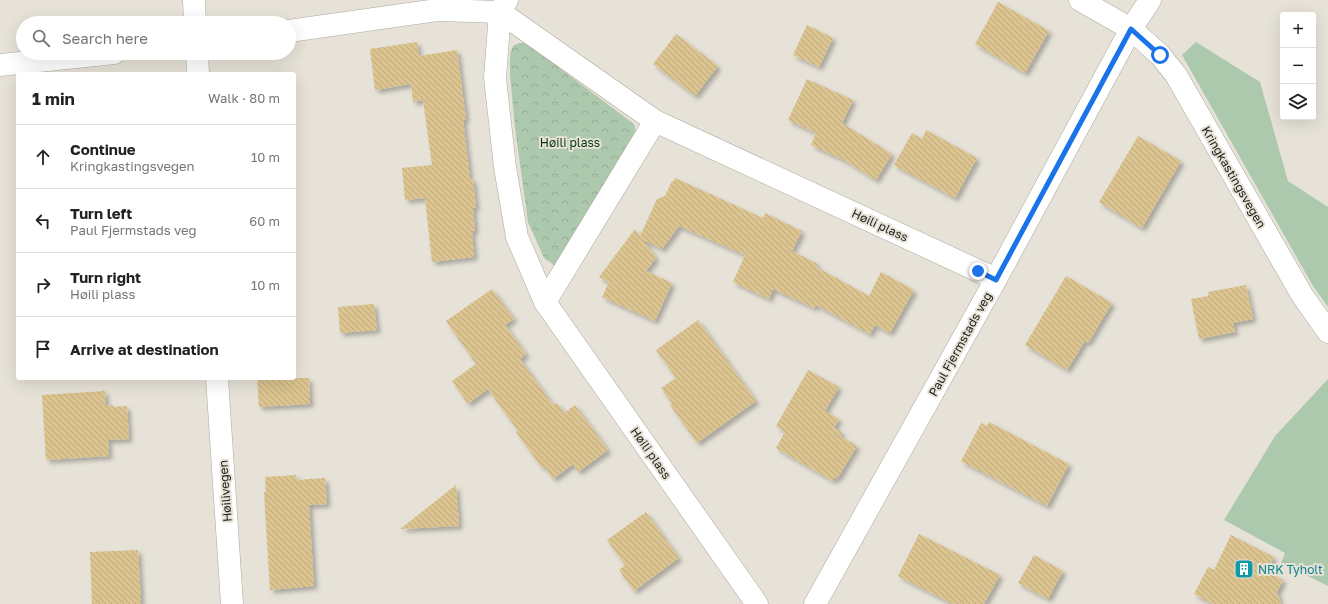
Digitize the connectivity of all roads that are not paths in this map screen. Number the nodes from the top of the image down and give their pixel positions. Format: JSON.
{"nodes":[{"id":1,"x":194,"y":0,"type":"edge"},
{"id":2,"x":1080,"y":0,"type":"edge"},
{"id":3,"x":1150,"y":0,"type":"edge"},
{"id":4,"x":504,"y":6,"type":"edge"},
{"id":5,"x":195,"y":16,"type":"edge"},
{"id":6,"x":1131,"y":29,"type":"junction"},
{"id":7,"x":296,"y":30,"type":"edge"},
{"id":8,"x":48,"y":60,"type":"edge"},
{"id":9,"x":197,"y":60,"type":"edge"},
{"id":10,"x":0,"y":65,"type":"edge"},
{"id":11,"x":198,"y":72,"type":"edge"},
{"id":12,"x":654,"y":121,"type":"junction"},
{"id":13,"x":996,"y":280,"type":"junction"},
{"id":14,"x":545,"y":302,"type":"junction"},
{"id":15,"x":1328,"y":332,"type":"edge"},
{"id":16,"x":217,"y":380,"type":"edge"},
{"id":17,"x":232,"y":604,"type":"edge"},
{"id":18,"x":757,"y":604,"type":"edge"},
{"id":19,"x":815,"y":604,"type":"edge"}],
"edges":[{"from":1,"to":5,"type":"street"},
{"from":2,"to":6,"type":"street","name":"Kringkastingsvegen"},
{"from":3,"to":6,"type":"street","name":"Paul Fjermstads veg"},
{"from":4,"to":7,"type":"street"},
{"from":4,"to":12,"type":"street","name":"Høili plass"},
{"from":4,"to":14,"type":"street","name":"Høili plass"},
{"from":6,"to":13,"type":"street","name":"Paul Fjermstads veg"},
{"from":6,"to":15,"type":"street","name":"Kringkastingsvegen"},
{"from":8,"to":10,"type":"street"},
{"from":9,"to":11,"type":"street"},
{"from":12,"to":13,"type":"street","name":"Høili plass"},
{"from":12,"to":14,"type":"street"},
{"from":13,"to":19,"type":"street","name":"Paul Fjermstads veg"},
{"from":14,"to":18,"type":"street","name":"Høili plass"},
{"from":16,"to":17,"type":"street","name":"Høilivegen"}]}
